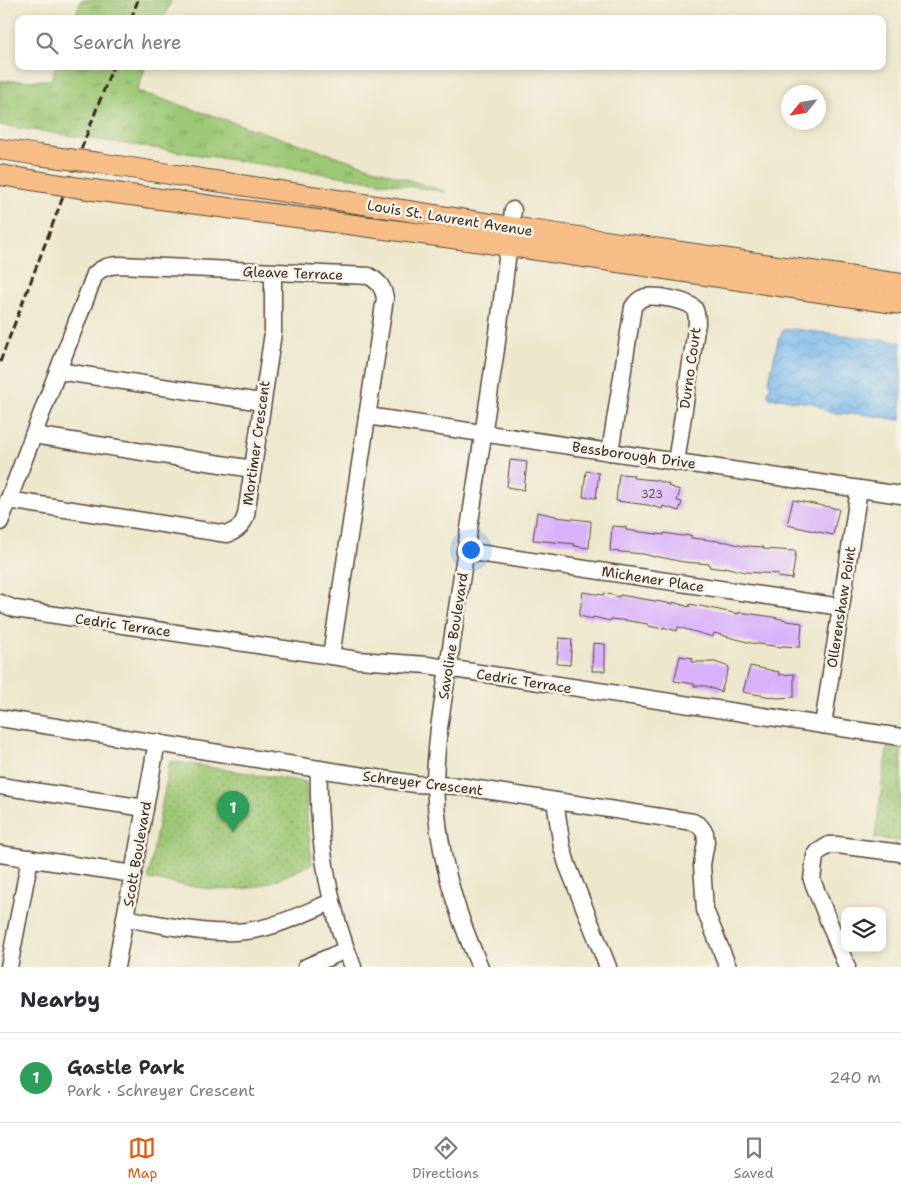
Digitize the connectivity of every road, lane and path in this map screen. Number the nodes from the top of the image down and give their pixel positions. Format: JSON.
{"nodes":[{"id":1,"x":0,"y":149,"type":"edge"},
{"id":2,"x":0,"y":175,"type":"edge"},
{"id":3,"x":510,"y":228,"type":"junction"},
{"id":4,"x":273,"y":273,"type":"junction"},
{"id":5,"x":901,"y":284,"type":"edge"},
{"id":6,"x":901,"y":304,"type":"edge"},
{"id":7,"x":58,"y":372,"type":"junction"},
{"id":8,"x":262,"y":402,"type":"junction"},
{"id":9,"x":367,"y":416,"type":"junction"},
{"id":10,"x":483,"y":433,"type":"junction"},
{"id":11,"x":33,"y":435,"type":"junction"},
{"id":12,"x":610,"y":452,"type":"junction"},
{"id":13,"x":676,"y":462,"type":"junction"},
{"id":14,"x":253,"y":469,"type":"junction"},
{"id":15,"x":859,"y":489,"type":"junction"},
{"id":16,"x":901,"y":495,"type":"edge"},
{"id":17,"x":8,"y":500,"type":"junction"},
{"id":18,"x":0,"y":522,"type":"edge"},
{"id":19,"x":465,"y":551,"type":"junction"},
{"id":20,"x":0,"y":603,"type":"edge"},
{"id":21,"x":841,"y":607,"type":"junction"},
{"id":22,"x":331,"y":656,"type":"junction"},
{"id":23,"x":447,"y":669,"type":"junction"},
{"id":24,"x":0,"y":718,"type":"edge"},
{"id":25,"x":823,"y":725,"type":"junction"},
{"id":26,"x":901,"y":737,"type":"edge"},
{"id":27,"x":157,"y":742,"type":"junction"},
{"id":28,"x":319,"y":769,"type":"junction"},
{"id":29,"x":435,"y":785,"type":"junction"},
{"id":30,"x":0,"y":786,"type":"edge"},
{"id":31,"x":555,"y":800,"type":"junction"},
{"id":32,"x":145,"y":808,"type":"junction"},
{"id":33,"x":0,"y":854,"type":"edge"},
{"id":34,"x":901,"y":854,"type":"edge"},
{"id":35,"x":30,"y":858,"type":"junction"},
{"id":36,"x":133,"y":874,"type":"junction"},
{"id":37,"x":332,"y":902,"type":"junction"},
{"id":38,"x":125,"y":918,"type":"junction"},
{"id":39,"x":346,"y":950,"type":"junction"},
{"id":40,"x":6,"y":962,"type":"edge"},
{"id":41,"x":116,"y":967,"type":"edge"},
{"id":42,"x":306,"y":967,"type":"edge"},
{"id":43,"x":353,"y":967,"type":"edge"},
{"id":44,"x":480,"y":967,"type":"edge"},
{"id":45,"x":608,"y":967,"type":"edge"},
{"id":46,"x":728,"y":967,"type":"edge"},
{"id":47,"x":847,"y":967,"type":"edge"}],
"edges":[{"from":1,"to":3,"type":"main road","name":"Louis St. Laurent Avenue","bridge":true},
{"from":2,"to":3,"type":"main road","name":"Louis St. Laurent Avenue","bridge":true},
{"from":3,"to":5,"type":"main road","name":"Louis St. Laurent Avenue"},
{"from":3,"to":6,"type":"main road","name":"Louis St. Laurent Avenue"},
{"from":3,"to":10,"type":"street","name":"Savoline Boulevard"},
{"from":4,"to":7,"type":"street","name":"Gleave Terrace"},
{"from":4,"to":8,"type":"street","name":"Mortimer Crescent"},
{"from":4,"to":9,"type":"street","name":"Gleave Terrace"},
{"from":7,"to":8,"type":"street"},
{"from":7,"to":11,"type":"street","name":"Gleave Terrace"},
{"from":8,"to":14,"type":"street","name":"Mortimer Crescent"},
{"from":9,"to":10,"type":"street","name":"Bessborough Drive"},
{"from":9,"to":22,"type":"street","name":"Gleave Terrace"},
{"from":10,"to":12,"type":"street","name":"Bessborough Drive"},
{"from":10,"to":19,"type":"street","name":"Savoline Boulevard"},
{"from":11,"to":14,"type":"street"},
{"from":11,"to":17,"type":"street","name":"Gleave Terrace"},
{"from":12,"to":13,"type":"street","name":"Bessborough Drive"},
{"from":12,"to":13,"type":"street","name":"Durno Court"},
{"from":13,"to":15,"type":"street","name":"Bessborough Drive"},
{"from":14,"to":17,"type":"street","name":"Mortimer Crescent"},
{"from":15,"to":16,"type":"street","name":"Bessborough Drive"},
{"from":15,"to":21,"type":"street","name":"Ollerenshaw Point"},
{"from":17,"to":18,"type":"street","name":"Gleave Terrace"},
{"from":19,"to":21,"type":"street","name":"Michener Place"},
{"from":19,"to":23,"type":"street","name":"Savoline Boulevard"},
{"from":20,"to":22,"type":"street","name":"Cedric Terrace"},
{"from":21,"to":25,"type":"street","name":"Ollerenshaw Point"},
{"from":22,"to":23,"type":"street","name":"Cedric Terrace"},
{"from":23,"to":25,"type":"street","name":"Cedric Terrace"},
{"from":23,"to":29,"type":"street","name":"Savoline Boulevard"},
{"from":24,"to":27,"type":"street","name":"Schreyer Crescent"},
{"from":25,"to":26,"type":"street","name":"Cedric Terrace"},
{"from":27,"to":28,"type":"street","name":"Schreyer Crescent"},
{"from":27,"to":32,"type":"street","name":"Scott Boulevard"},
{"from":28,"to":29,"type":"street","name":"Schreyer Crescent"},
{"from":28,"to":37,"type":"street"},
{"from":29,"to":31,"type":"street","name":"Schreyer Crescent"},
{"from":29,"to":44,"type":"street","name":"Savoline Boulevard"},
{"from":30,"to":32,"type":"street"},
{"from":31,"to":45,"type":"street"},
{"from":31,"to":46,"type":"street","name":"Schreyer Crescent"},
{"from":32,"to":36,"type":"street","name":"Scott Boulevard"},
{"from":33,"to":35,"type":"street"},
{"from":34,"to":47,"type":"street"},
{"from":35,"to":36,"type":"street"},
{"from":35,"to":40,"type":"street"},
{"from":36,"to":38,"type":"street","name":"Scott Boulevard"},
{"from":37,"to":38,"type":"street"},
{"from":37,"to":39,"type":"street"},
{"from":38,"to":41,"type":"street","name":"Scott Boulevard"},
{"from":39,"to":42,"type":"street"},
{"from":39,"to":43,"type":"street"}]}
